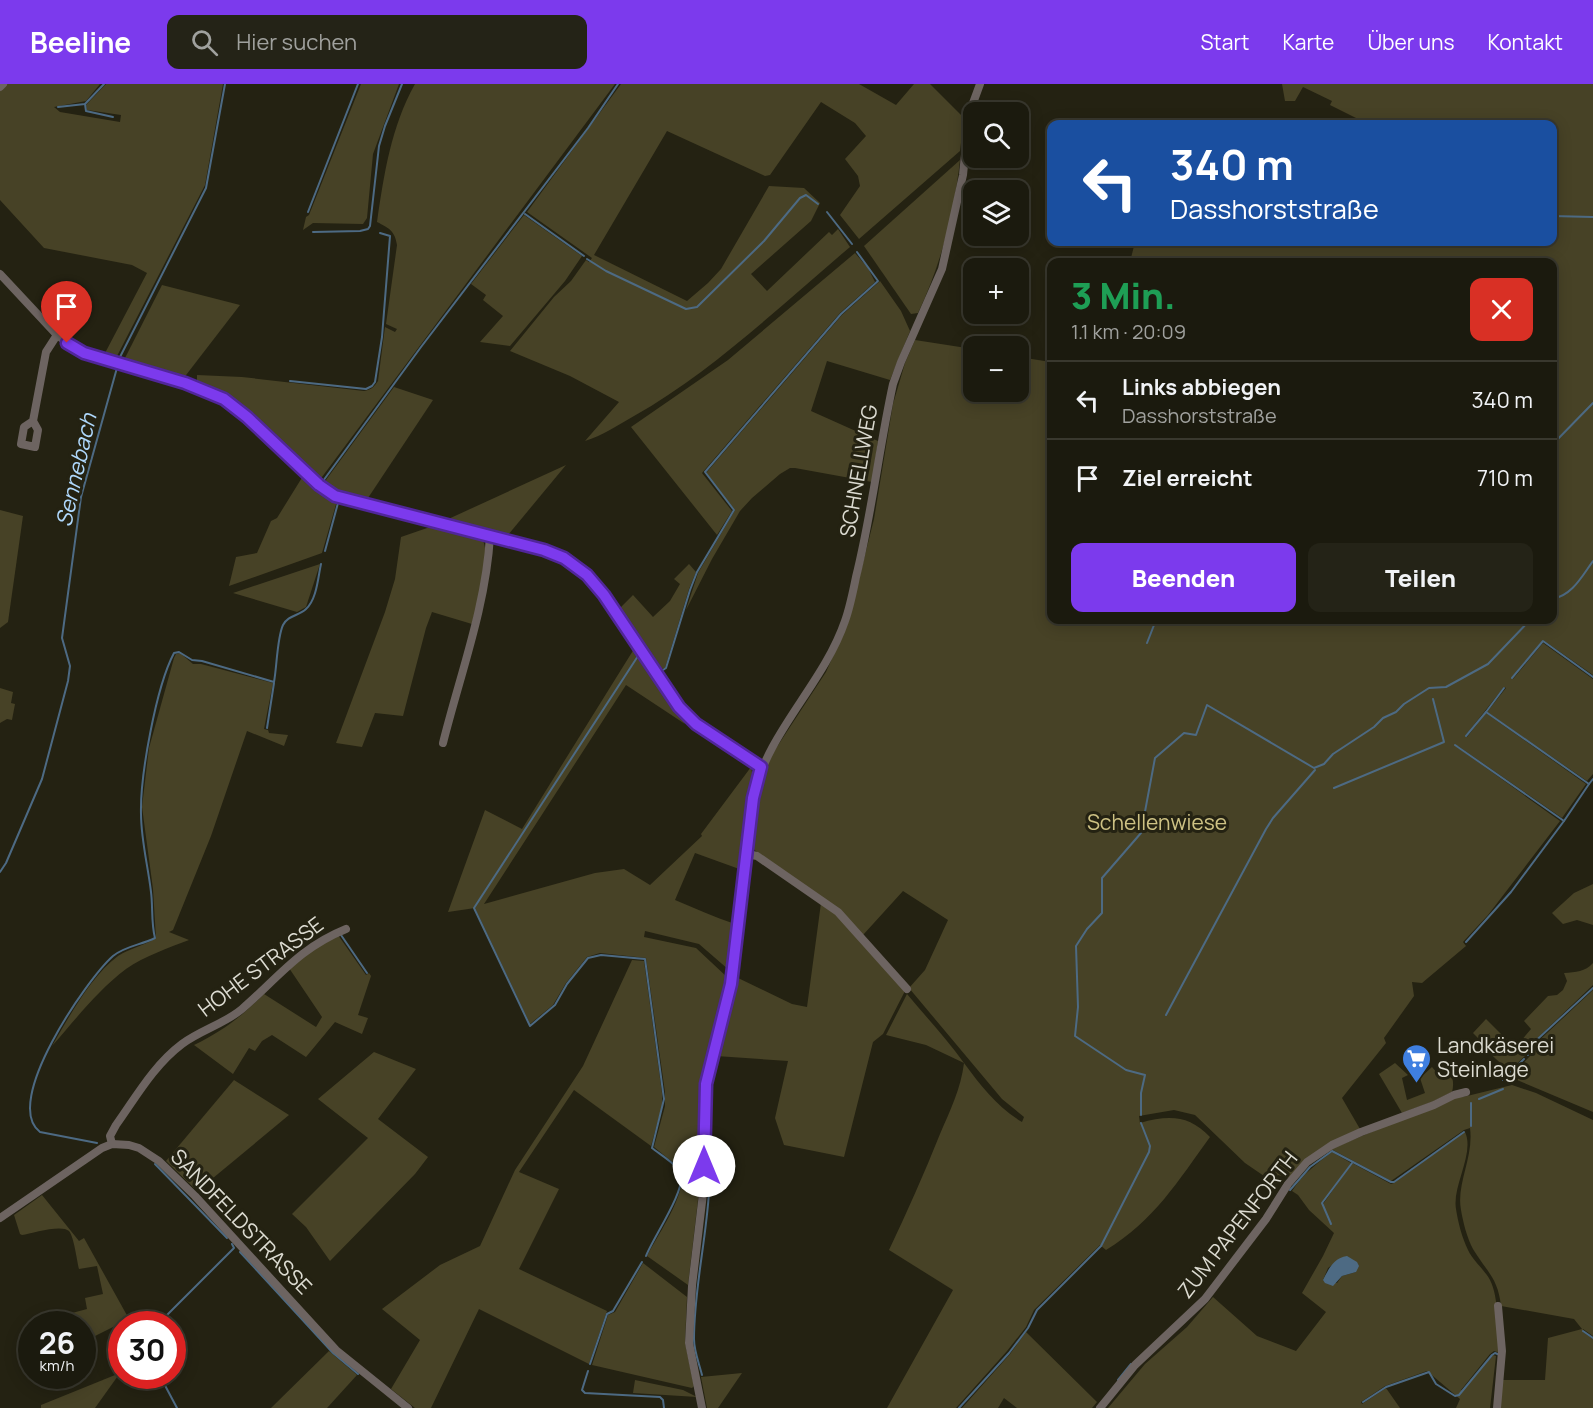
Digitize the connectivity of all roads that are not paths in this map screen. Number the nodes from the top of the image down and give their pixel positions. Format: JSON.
{"nodes":[{"id":1,"x":980,"y":84,"type":"edge"},
{"id":2,"x":0,"y":274,"type":"edge"},
{"id":3,"x":57,"y":335,"type":"junction"},
{"id":4,"x":33,"y":421,"type":"dead end"},
{"id":5,"x":490,"y":536,"type":"junction"},
{"id":6,"x":443,"y":743,"type":"dead end"},
{"id":7,"x":761,"y":767,"type":"junction"},
{"id":8,"x":748,"y":854,"type":"junction"},
{"id":9,"x":346,"y":929,"type":"dead end"},
{"id":10,"x":907,"y":989,"type":"dead end"},
{"id":11,"x":1466,"y":1092,"type":"dead end"},
{"id":12,"x":112,"y":1144,"type":"junction"},
{"id":13,"x":0,"y":1218,"type":"edge"},
{"id":14,"x":1498,"y":1306,"type":"dead end"},
{"id":15,"x":408,"y":1408,"type":"edge"},
{"id":16,"x":702,"y":1408,"type":"edge"},
{"id":17,"x":1100,"y":1408,"type":"edge"},
{"id":18,"x":1497,"y":1408,"type":"edge"}],
"edges":[{"from":1,"to":7,"type":"street","name":"SCHNELLWEG"},
{"from":2,"to":3,"type":"street"},
{"from":3,"to":4,"type":"street"},
{"from":3,"to":5,"type":"street"},
{"from":5,"to":6,"type":"street"},
{"from":5,"to":7,"type":"street"},
{"from":7,"to":8,"type":"street","name":"SCHNELLWEG"},
{"from":8,"to":10,"type":"street"},
{"from":8,"to":16,"type":"street","name":"SCHNELLWEG"},
{"from":9,"to":12,"type":"street","name":"HOHE STRASSE"},
{"from":11,"to":17,"type":"street","name":"ZUM PAPENFORTH"},
{"from":12,"to":13,"type":"street"},
{"from":12,"to":15,"type":"street","name":"SANDFELDSTRASSE"},
{"from":14,"to":18,"type":"street"}]}
